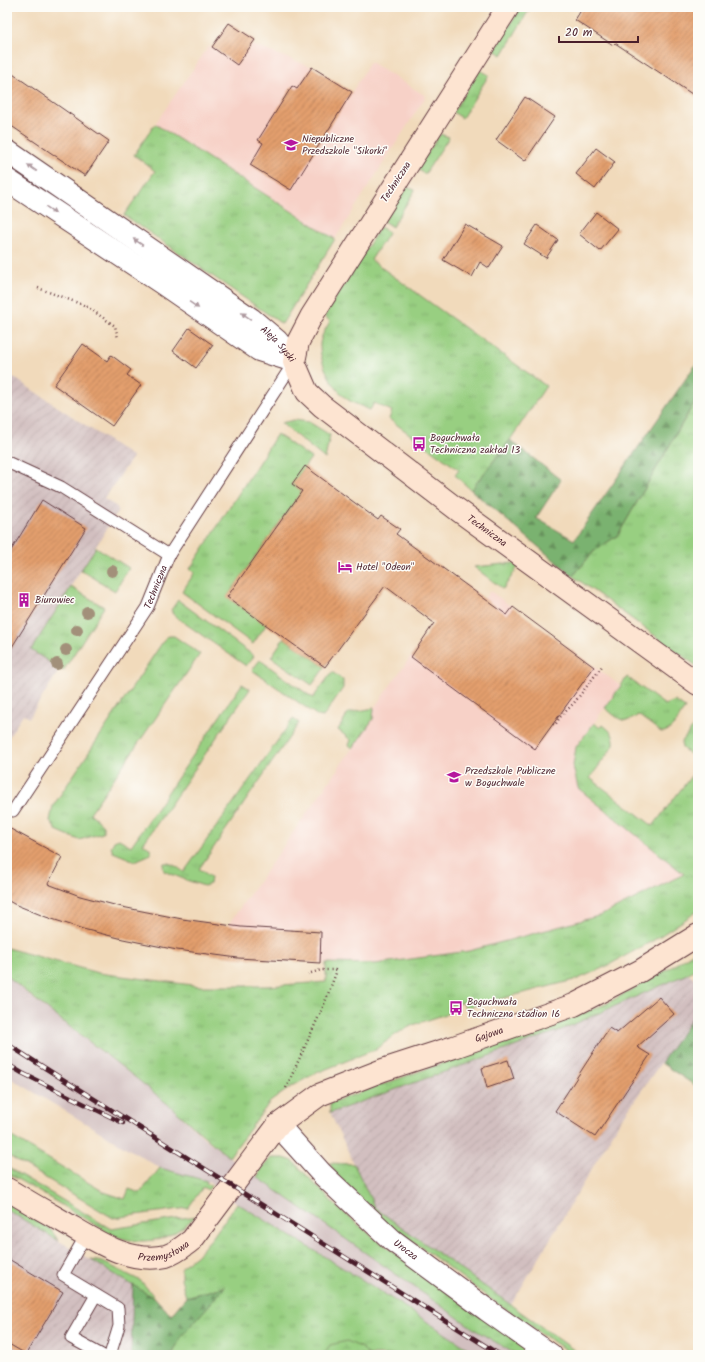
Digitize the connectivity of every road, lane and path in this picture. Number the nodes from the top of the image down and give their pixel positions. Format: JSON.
{"nodes":[{"id":1,"x":508,"y":7,"type":"edge"},
{"id":2,"x":7,"y":151,"type":"edge"},
{"id":3,"x":7,"y":180,"type":"edge"},
{"id":4,"x":89,"y":208,"type":"junction"},
{"id":5,"x":77,"y":228,"type":"junction"},
{"id":6,"x":168,"y":275,"type":"junction"},
{"id":7,"x":38,"y":288,"type":"dead end"},
{"id":8,"x":118,"y":338,"type":"dead end"},
{"id":9,"x":294,"y":362,"type":"junction"},
{"id":10,"x":7,"y":462,"type":"edge"},
{"id":11,"x":169,"y":555,"type":"junction"},
{"id":12,"x":602,"y":665,"type":"dead end"},
{"id":13,"x":698,"y":684,"type":"edge"},
{"id":14,"x":553,"y":724,"type":"dead end"},
{"id":15,"x":13,"y":811,"type":"dead end"},
{"id":16,"x":698,"y":935,"type":"edge"},
{"id":17,"x":308,"y":974,"type":"dead end"},
{"id":18,"x":286,"y":1089,"type":"dead end"},
{"id":19,"x":278,"y":1125,"type":"junction"},
{"id":20,"x":7,"y":1189,"type":"edge"},
{"id":21,"x":86,"y":1235,"type":"junction"},
{"id":22,"x":96,"y":1295,"type":"junction"},
{"id":23,"x":102,"y":1355,"type":"edge"},
{"id":24,"x":110,"y":1355,"type":"edge"},
{"id":25,"x":550,"y":1355,"type":"edge"}],
"edges":[{"from":1,"to":9,"type":"street","name":"Techniczna"},
{"from":4,"to":2,"type":"street","name":"Aleja Syski","one_way":true},
{"from":3,"to":5,"type":"street","name":"Aleja Syski","one_way":true},
{"from":4,"to":5,"type":"street"},
{"from":6,"to":4,"type":"street","name":"Aleja Syski","one_way":true},
{"from":5,"to":6,"type":"street","name":"Aleja Syski"},
{"from":6,"to":9,"type":"street","name":"Aleja Syski"},
{"from":7,"to":8,"type":"path"},
{"from":9,"to":11,"type":"lane","name":"Techniczna"},
{"from":9,"to":13,"type":"street","name":"Techniczna"},
{"from":10,"to":11,"type":"lane"},
{"from":11,"to":15,"type":"lane","name":"Techniczna"},
{"from":12,"to":14,"type":"path"},
{"from":16,"to":19,"type":"street","name":"Gajowa"},
{"from":17,"to":18,"type":"path"},
{"from":19,"to":21,"type":"street","name":"Przemysłowa"},
{"from":19,"to":25,"type":"street","name":"Urocza"},
{"from":20,"to":21,"type":"street","name":"Przemysłowa"},
{"from":21,"to":22,"type":"lane"},
{"from":22,"to":23,"type":"lane"},
{"from":22,"to":24,"type":"lane"}]}
